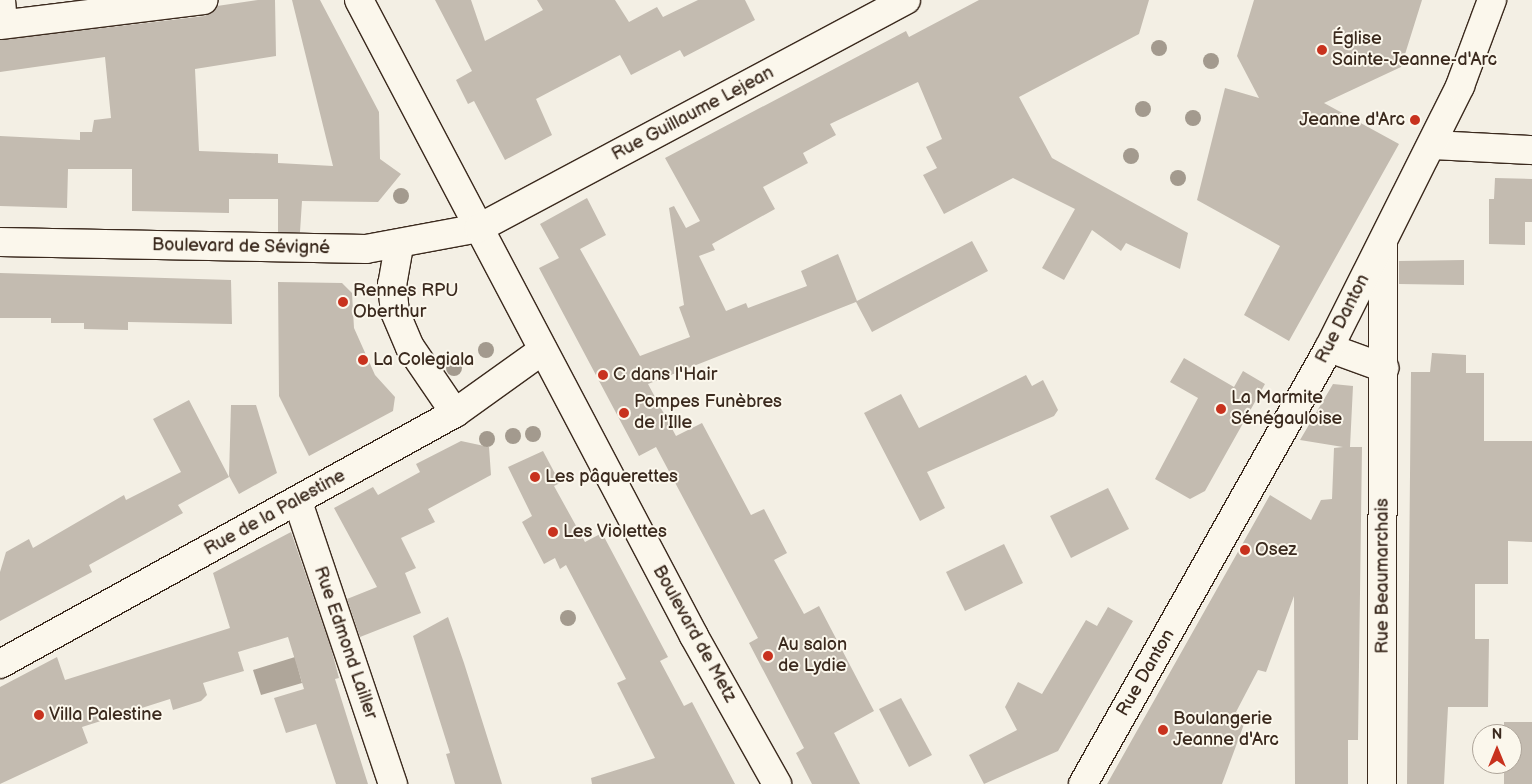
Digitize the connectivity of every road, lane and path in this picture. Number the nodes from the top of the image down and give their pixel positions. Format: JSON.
{"nodes":[{"id":1,"x":203,"y":0,"type":"edge"},
{"id":2,"x":906,"y":0,"type":"edge"},
{"id":3,"x":1492,"y":0,"type":"edge"},
{"id":4,"x":363,"y":3,"type":"edge"},
{"id":5,"x":5,"y":16,"type":"edge"},
{"id":6,"x":1432,"y":145,"type":"junction"},
{"id":7,"x":1532,"y":150,"type":"edge"},
{"id":8,"x":479,"y":228,"type":"junction"},
{"id":9,"x":0,"y":242,"type":"edge"},
{"id":10,"x":1383,"y":243,"type":"junction"},
{"id":11,"x":399,"y":246,"type":"junction"},
{"id":12,"x":1329,"y":348,"type":"junction"},
{"id":13,"x":543,"y":350,"type":"junction"},
{"id":14,"x":1384,"y":368,"type":"junction"},
{"id":15,"x":455,"y":413,"type":"junction"},
{"id":16,"x":298,"y":502,"type":"junction"},
{"id":17,"x":0,"y":664,"type":"edge"},
{"id":18,"x":393,"y":784,"type":"edge"},
{"id":19,"x":777,"y":784,"type":"edge"},
{"id":20,"x":1083,"y":784,"type":"edge"},
{"id":21,"x":1382,"y":784,"type":"edge"}],
"edges":[{"from":1,"to":5,"type":"street"},
{"from":2,"to":8,"type":"street","name":"Rue Guillaume Lejean"},
{"from":3,"to":6,"type":"street","name":"Rue Danton"},
{"from":4,"to":8,"type":"street","name":"Boulevard de Metz"},
{"from":6,"to":7,"type":"street"},
{"from":6,"to":10,"type":"street","name":"Rue Danton"},
{"from":8,"to":11,"type":"street","name":"Boulevard de Sévigné"},
{"from":8,"to":13,"type":"street","name":"Boulevard de Metz"},
{"from":9,"to":11,"type":"street","name":"Boulevard de Sévigné"},
{"from":10,"to":12,"type":"street","name":"Rue Danton"},
{"from":10,"to":14,"type":"street","name":"Rue Beaumarchais"},
{"from":11,"to":15,"type":"street"},
{"from":12,"to":14,"type":"street"},
{"from":12,"to":20,"type":"street","name":"Rue Danton"},
{"from":13,"to":15,"type":"street","name":"Rue de la Palestine"},
{"from":13,"to":19,"type":"street","name":"Boulevard de Metz"},
{"from":14,"to":21,"type":"street","name":"Rue Beaumarchais"},
{"from":15,"to":16,"type":"street","name":"Rue de la Palestine"},
{"from":16,"to":17,"type":"street","name":"Rue de la Palestine"},
{"from":16,"to":18,"type":"street","name":"Rue Edmond Lailler"}]}
